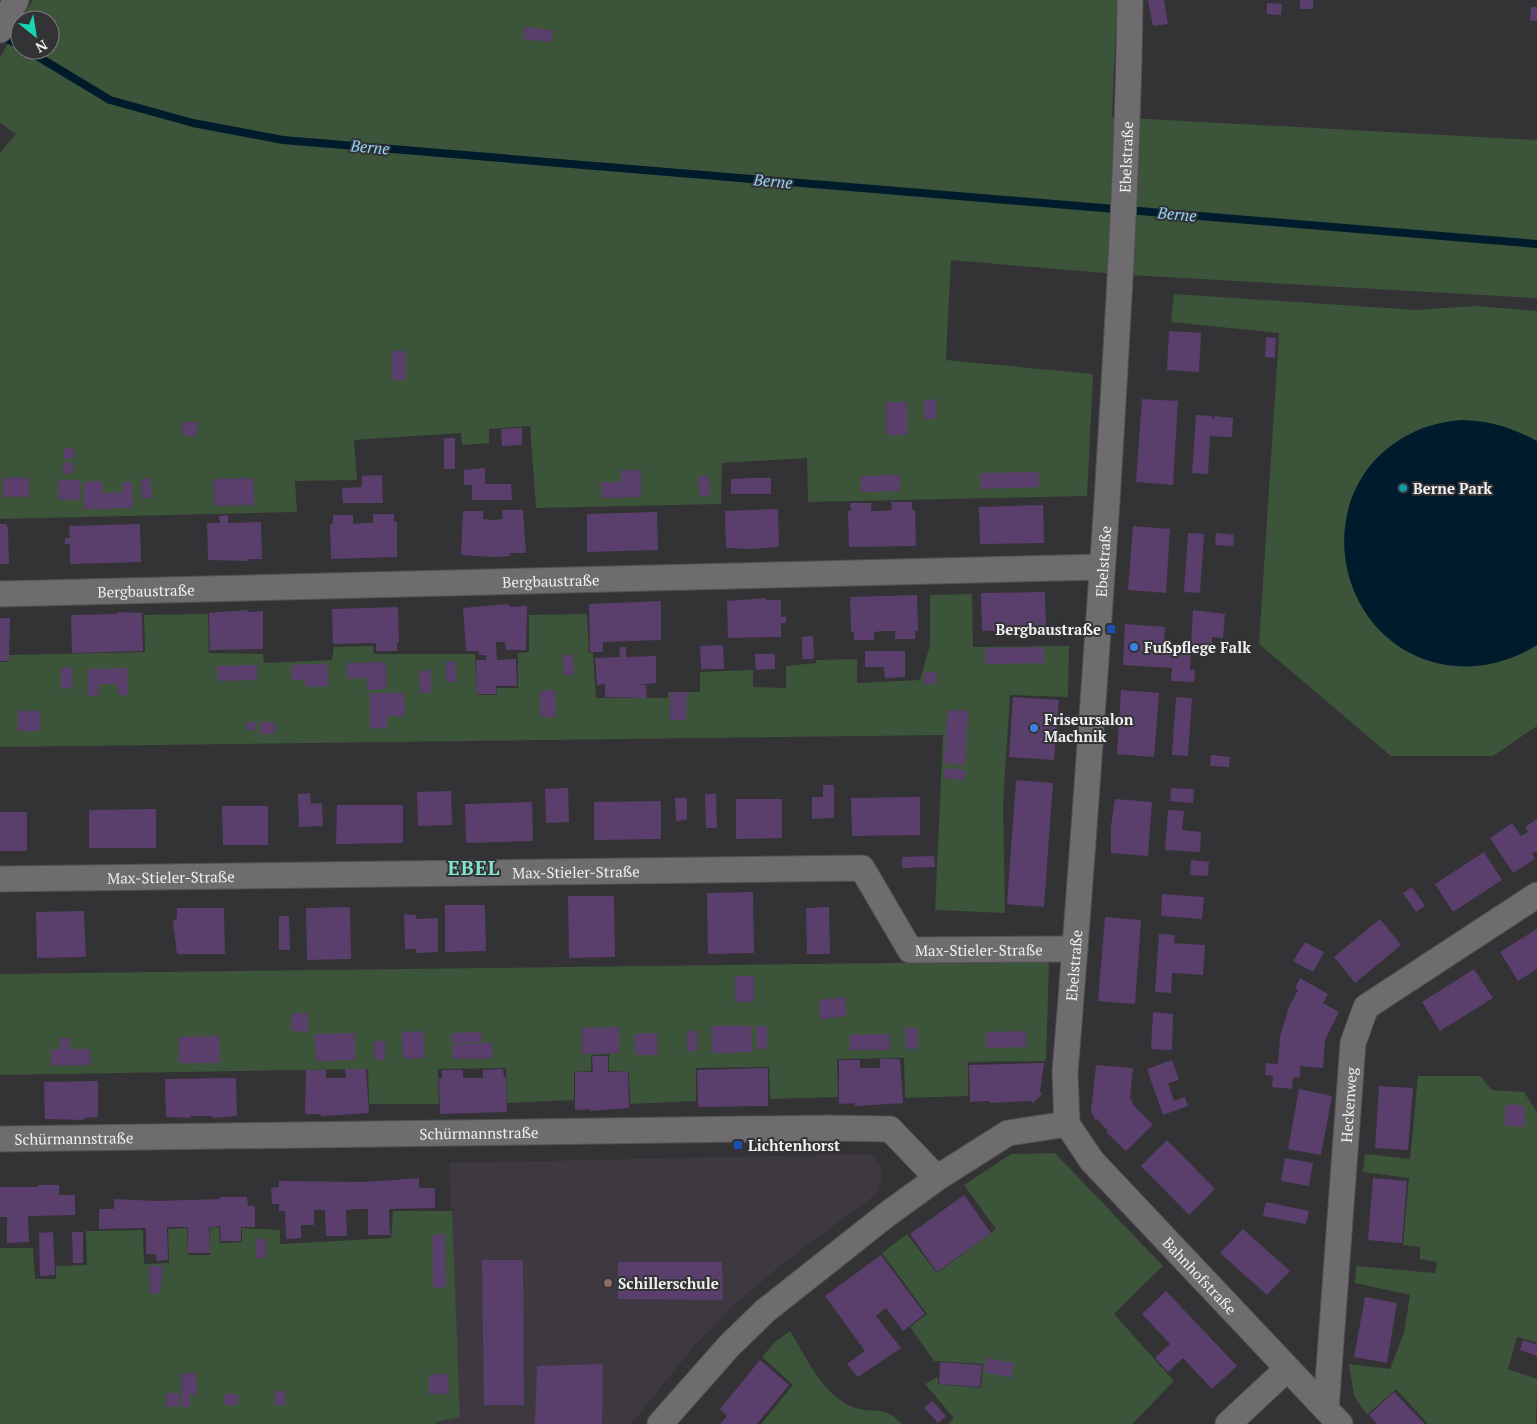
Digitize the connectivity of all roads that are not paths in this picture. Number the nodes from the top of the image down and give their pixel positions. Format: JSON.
{"nodes":[{"id":1,"x":1130,"y":0,"type":"edge"},
{"id":2,"x":15,"y":2,"type":"edge"},
{"id":3,"x":0,"y":30,"type":"edge"},
{"id":4,"x":1102,"y":566,"type":"junction"},
{"id":5,"x":0,"y":594,"type":"edge"},
{"id":6,"x":0,"y":879,"type":"edge"},
{"id":7,"x":1537,"y":895,"type":"edge"},
{"id":8,"x":1075,"y":949,"type":"junction"},
{"id":9,"x":1066,"y":1124,"type":"junction"},
{"id":10,"x":0,"y":1139,"type":"edge"},
{"id":11,"x":937,"y":1178,"type":"junction"},
{"id":12,"x":1287,"y":1369,"type":"junction"},
{"id":13,"x":1333,"y":1416,"type":"edge"},
{"id":14,"x":660,"y":1424,"type":"edge"},
{"id":15,"x":1228,"y":1424,"type":"edge"}],
"edges":[{"from":1,"to":4,"type":"street","name":"Ebelstraße"},
{"from":2,"to":3,"type":"street"},
{"from":4,"to":5,"type":"street","name":"Bergbaustraße"},
{"from":4,"to":8,"type":"street","name":"Ebelstraße"},
{"from":6,"to":8,"type":"street","name":"Max-Stieler-Straße"},
{"from":7,"to":13,"type":"street","name":"Heckenweg"},
{"from":8,"to":9,"type":"street","name":"Ebelstraße"},
{"from":9,"to":11,"type":"street"},
{"from":9,"to":12,"type":"street","name":"Bahnhofstraße"},
{"from":10,"to":11,"type":"street","name":"Schürmannstraße"},
{"from":11,"to":14,"type":"street"},
{"from":12,"to":13,"type":"street","name":"Bahnhofstraße"},
{"from":12,"to":15,"type":"street"}]}
